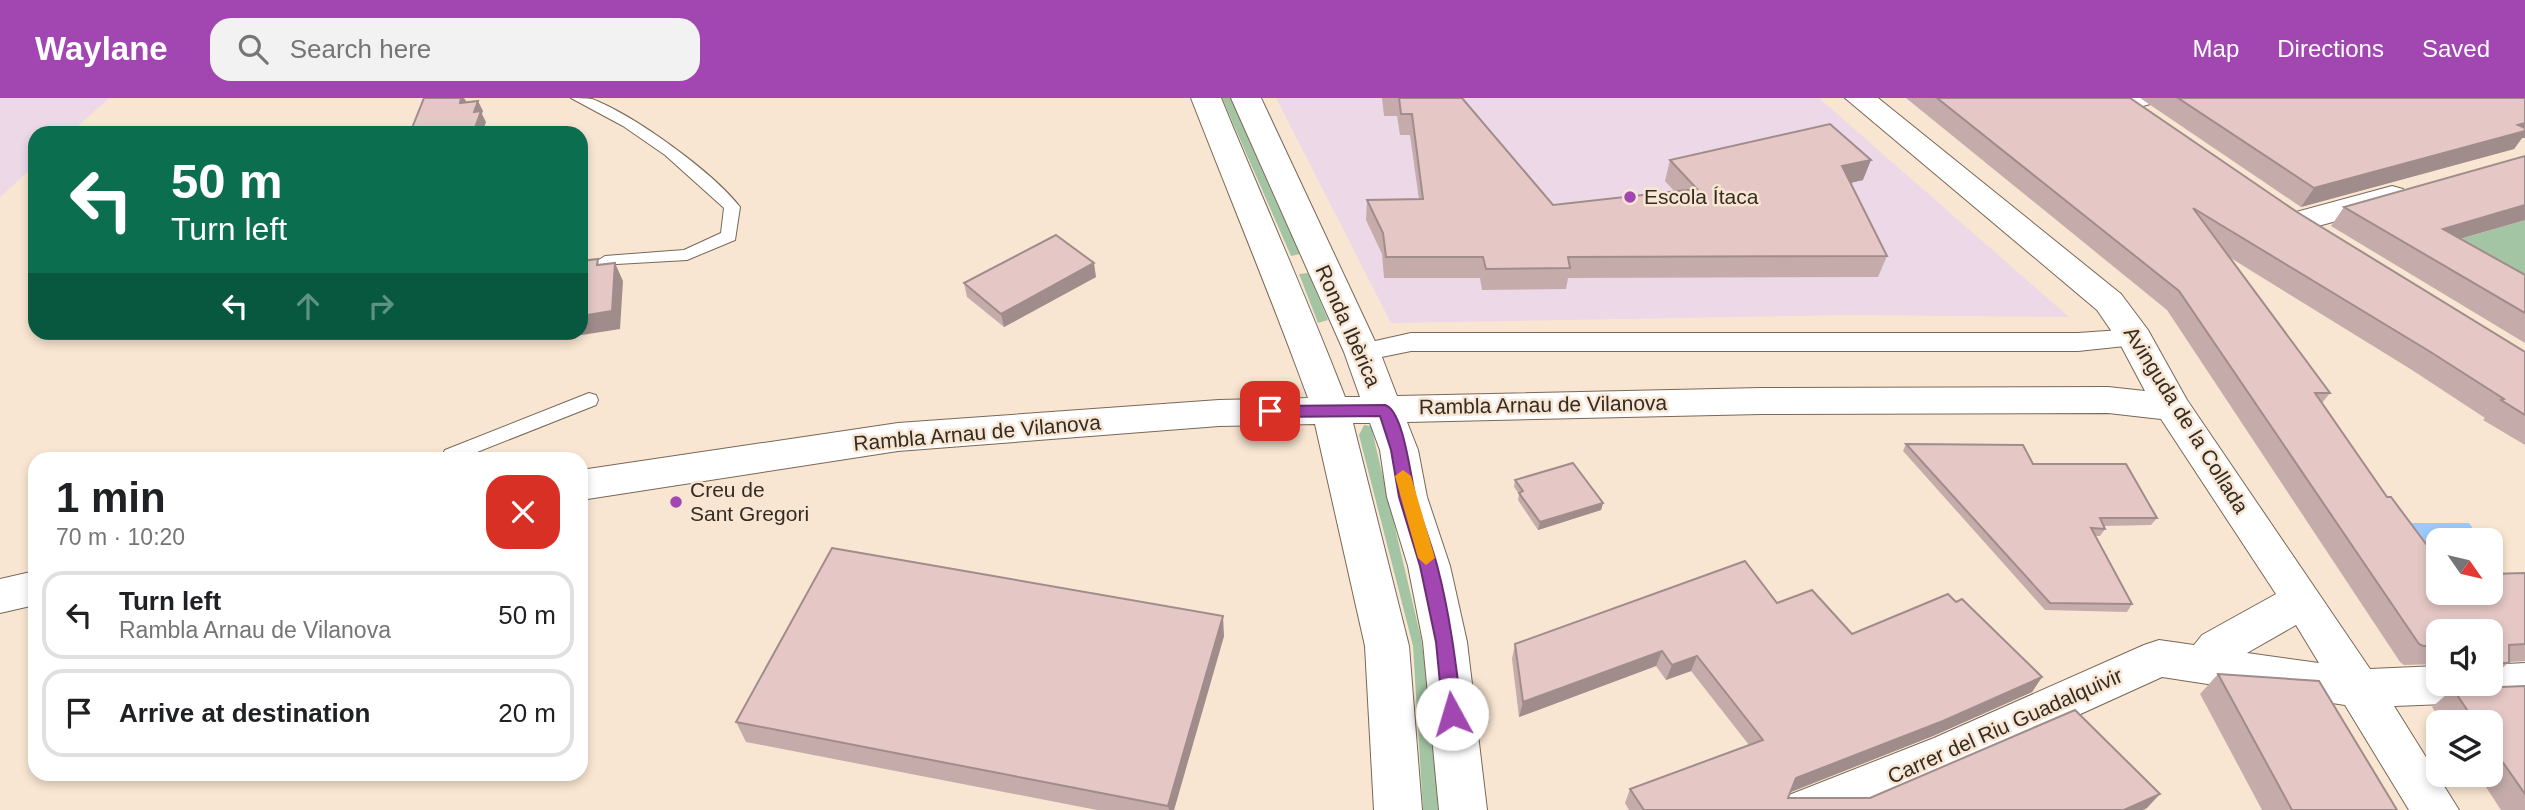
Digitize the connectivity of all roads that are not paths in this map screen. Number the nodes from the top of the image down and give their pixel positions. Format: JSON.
{"nodes":[{"id":1,"x":578,"y":98,"type":"edge"},
{"id":2,"x":1206,"y":98,"type":"edge"},
{"id":3,"x":1246,"y":98,"type":"edge"},
{"id":4,"x":1860,"y":98,"type":"edge"},
{"id":5,"x":2423,"y":187,"type":"edge"},
{"id":6,"x":2330,"y":243,"type":"edge"},
{"id":7,"x":605,"y":261,"type":"edge"},
{"id":8,"x":2136,"y":338,"type":"junction"},
{"id":9,"x":1362,"y":352,"type":"junction"},
{"id":10,"x":589,"y":400,"type":"dead end"},
{"id":11,"x":2172,"y":407,"type":"junction"},
{"id":12,"x":1331,"y":410,"type":"junction"},
{"id":13,"x":1385,"y":410,"type":"junction"},
{"id":14,"x":460,"y":452,"type":"edge"},
{"id":15,"x":588,"y":484,"type":"edge"},
{"id":16,"x":28,"y":590,"type":"edge"},
{"id":17,"x":0,"y":596,"type":"edge"},
{"id":18,"x":2302,"y":600,"type":"junction"},
{"id":19,"x":2206,"y":663,"type":"junction"},
{"id":20,"x":2525,"y":682,"type":"edge"},
{"id":21,"x":2503,"y":683,"type":"edge"},
{"id":22,"x":2426,"y":686,"type":"edge"},
{"id":23,"x":2360,"y":688,"type":"junction"},
{"id":24,"x":1398,"y":810,"type":"edge"},
{"id":25,"x":1463,"y":810,"type":"edge"},
{"id":26,"x":1806,"y":810,"type":"edge"},
{"id":27,"x":2435,"y":810,"type":"edge"}],
"edges":[{"from":1,"to":7,"type":"lane"},
{"from":2,"to":12,"type":"street","name":"Ronda Ibèrica"},
{"from":3,"to":9,"type":"street","name":"Ronda Ibèrica"},
{"from":4,"to":8,"type":"street","name":"Avinguda de la Collada"},
{"from":5,"to":6,"type":"street"},
{"from":8,"to":9,"type":"street"},
{"from":8,"to":11,"type":"street","name":"Avinguda de la Collada"},
{"from":9,"to":13,"type":"street","name":"Ronda Ibèrica"},
{"from":10,"to":14,"type":"lane"},
{"from":11,"to":13,"type":"street","name":"Rambla Arnau de Vilanova"},
{"from":11,"to":18,"type":"street","name":"Avinguda de la Collada"},
{"from":12,"to":13,"type":"street","name":"Rambla Arnau de Vilanova"},
{"from":12,"to":15,"type":"street","name":"Rambla Arnau de Vilanova"},
{"from":12,"to":24,"type":"street","name":"Ronda Ibèrica"},
{"from":13,"to":25,"type":"street","name":"Ronda Ibèrica"},
{"from":16,"to":17,"type":"street"},
{"from":18,"to":19,"type":"street"},
{"from":18,"to":23,"type":"street","name":"Avinguda de la Collada"},
{"from":19,"to":23,"type":"street","name":"Carrer del Riu Guadalquivir"},
{"from":19,"to":26,"type":"street","name":"Carrer del Riu Guadalquivir"},
{"from":20,"to":21,"type":"street"},
{"from":22,"to":23,"type":"street","name":"Carrer del Riu Guadalquivir"},
{"from":23,"to":27,"type":"street","name":"Avinguda de la Collada"}]}
